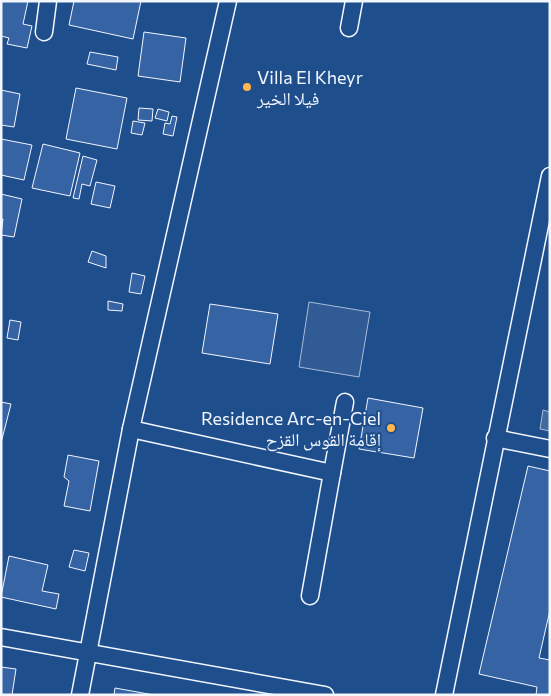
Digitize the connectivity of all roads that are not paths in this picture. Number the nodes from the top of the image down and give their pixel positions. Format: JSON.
{"nodes":[{"id":1,"x":48,"y":1,"type":"edge"},
{"id":2,"x":228,"y":1,"type":"edge"},
{"id":3,"x":354,"y":1,"type":"edge"},
{"id":4,"x":349,"y":28,"type":"dead end"},
{"id":5,"x":44,"y":32,"type":"dead end"},
{"id":6,"x":550,"y":176,"type":"edge"},
{"id":7,"x":345,"y":402,"type":"dead end"},
{"id":8,"x":131,"y":430,"type":"junction"},
{"id":9,"x":495,"y":438,"type":"junction"},
{"id":10,"x":550,"y":449,"type":"edge"},
{"id":11,"x":332,"y":473,"type":"junction"},
{"id":12,"x":310,"y":596,"type":"dead end"},
{"id":13,"x":1,"y":637,"type":"edge"},
{"id":14,"x":88,"y":654,"type":"junction"},
{"id":15,"x":80,"y":695,"type":"edge"},
{"id":16,"x":325,"y":695,"type":"edge"},
{"id":17,"x":444,"y":695,"type":"edge"}],
"edges":[{"from":1,"to":5,"type":"street"},
{"from":2,"to":8,"type":"street"},
{"from":3,"to":4,"type":"street"},
{"from":6,"to":9,"type":"street"},
{"from":7,"to":11,"type":"street"},
{"from":8,"to":11,"type":"street"},
{"from":8,"to":14,"type":"street"},
{"from":9,"to":10,"type":"street"},
{"from":9,"to":17,"type":"street"},
{"from":11,"to":12,"type":"street"},
{"from":13,"to":14,"type":"street"},
{"from":14,"to":15,"type":"street"},
{"from":14,"to":16,"type":"street"}]}
